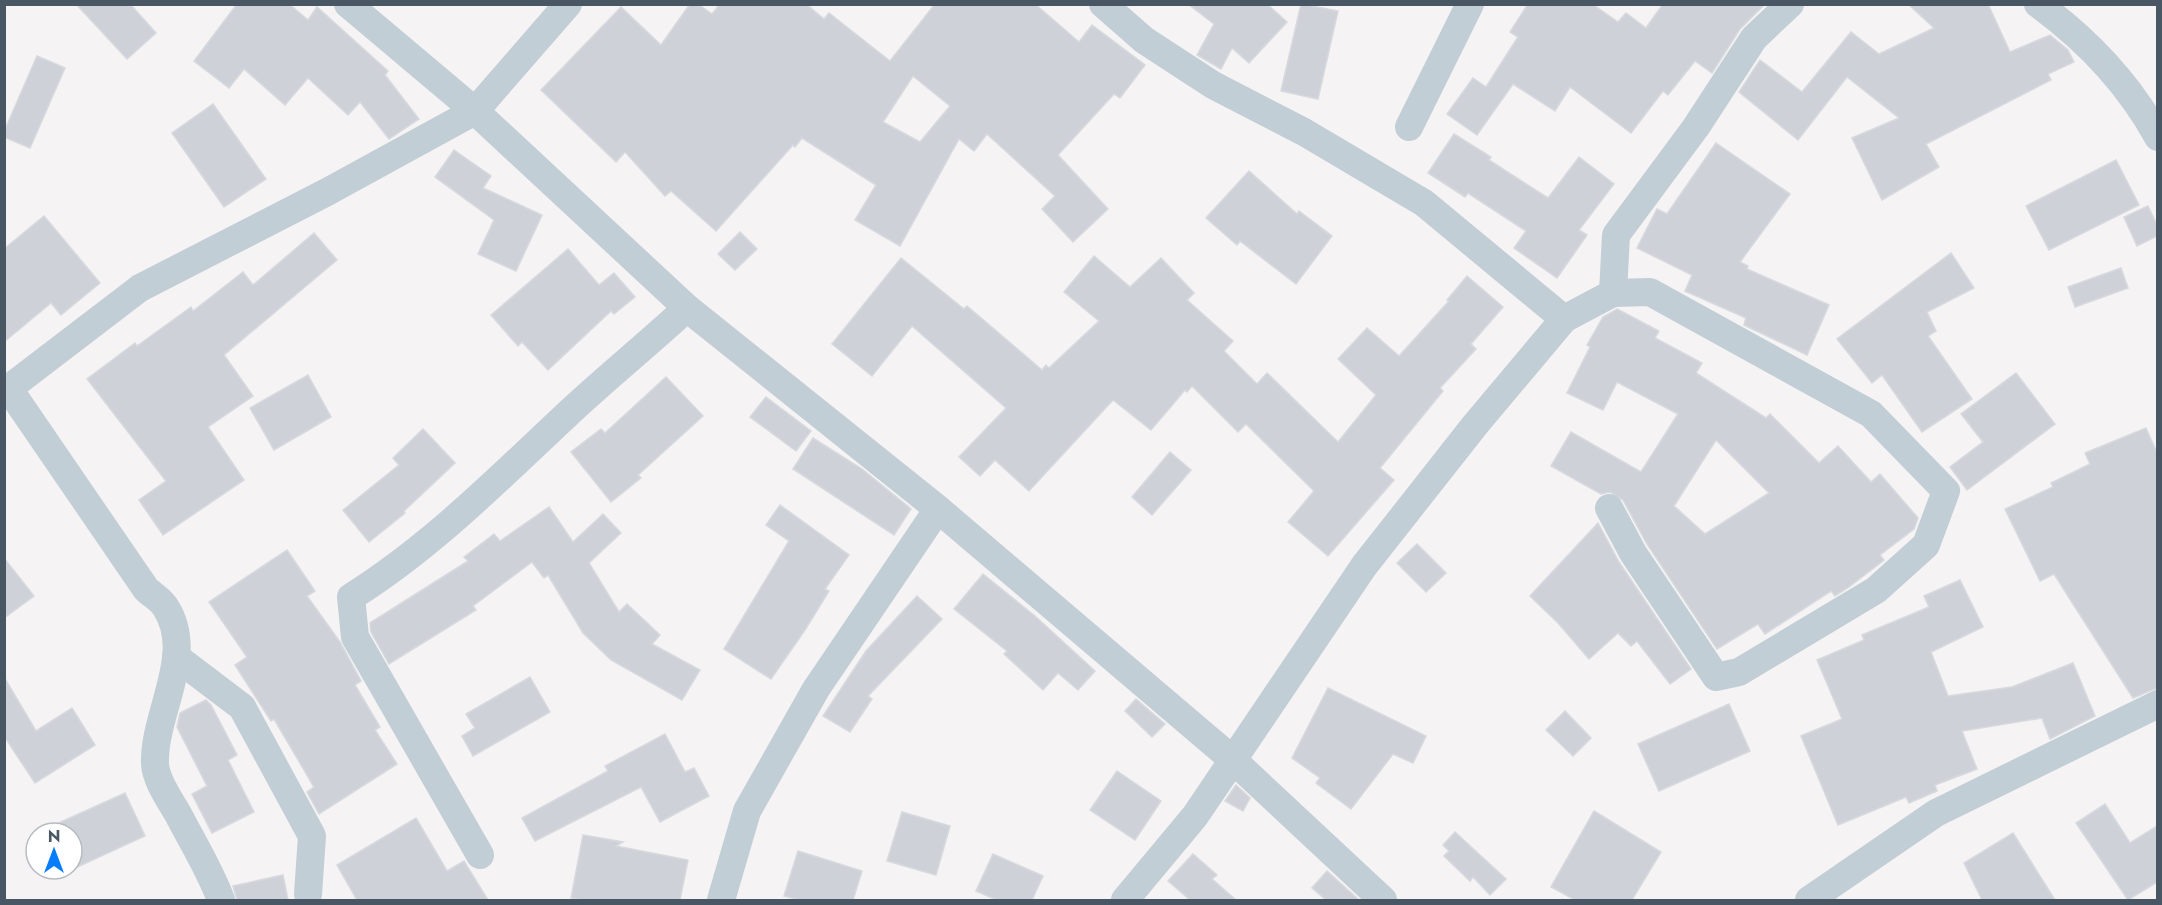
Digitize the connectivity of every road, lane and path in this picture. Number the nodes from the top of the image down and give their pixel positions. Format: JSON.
{"nodes":[{"id":1,"x":348,"y":4,"type":"edge"},
{"id":2,"x":568,"y":4,"type":"edge"},
{"id":3,"x":1103,"y":4,"type":"edge"},
{"id":4,"x":1470,"y":4,"type":"edge"},
{"id":5,"x":1790,"y":4,"type":"edge"},
{"id":6,"x":2038,"y":4,"type":"edge"},
{"id":7,"x":475,"y":111,"type":"junction"},
{"id":8,"x":1409,"y":127,"type":"dead end"},
{"id":9,"x":2157,"y":136,"type":"edge"},
{"id":10,"x":1613,"y":293,"type":"junction"},
{"id":11,"x":687,"y":308,"type":"junction"},
{"id":12,"x":1564,"y":319,"type":"junction"},
{"id":13,"x":7,"y":390,"type":"edge"},
{"id":14,"x":1609,"y":508,"type":"dead end"},
{"id":15,"x":938,"y":509,"type":"junction"},
{"id":16,"x":176,"y":657,"type":"junction"},
{"id":17,"x":2157,"y":704,"type":"edge"},
{"id":18,"x":1233,"y":760,"type":"junction"},
{"id":19,"x":480,"y":855,"type":"dead end"},
{"id":20,"x":309,"y":894,"type":"dead end"},
{"id":21,"x":221,"y":900,"type":"edge"},
{"id":22,"x":721,"y":900,"type":"edge"},
{"id":23,"x":1125,"y":900,"type":"edge"},
{"id":24,"x":1383,"y":900,"type":"edge"},
{"id":25,"x":1809,"y":900,"type":"edge"}],
"edges":[{"from":1,"to":7,"type":"street"},
{"from":2,"to":7,"type":"street"},
{"from":3,"to":12,"type":"street"},
{"from":4,"to":8,"type":"street"},
{"from":5,"to":10,"type":"street"},
{"from":6,"to":9,"type":"street"},
{"from":7,"to":11,"type":"street"},
{"from":7,"to":13,"type":"street"},
{"from":10,"to":12,"type":"street"},
{"from":10,"to":14,"type":"street"},
{"from":11,"to":15,"type":"street"},
{"from":11,"to":19,"type":"street"},
{"from":12,"to":18,"type":"street"},
{"from":13,"to":16,"type":"street"},
{"from":15,"to":18,"type":"street"},
{"from":15,"to":22,"type":"street"},
{"from":16,"to":20,"type":"street"},
{"from":16,"to":21,"type":"street"},
{"from":17,"to":25,"type":"street"},
{"from":18,"to":23,"type":"street"},
{"from":18,"to":24,"type":"street"}]}
